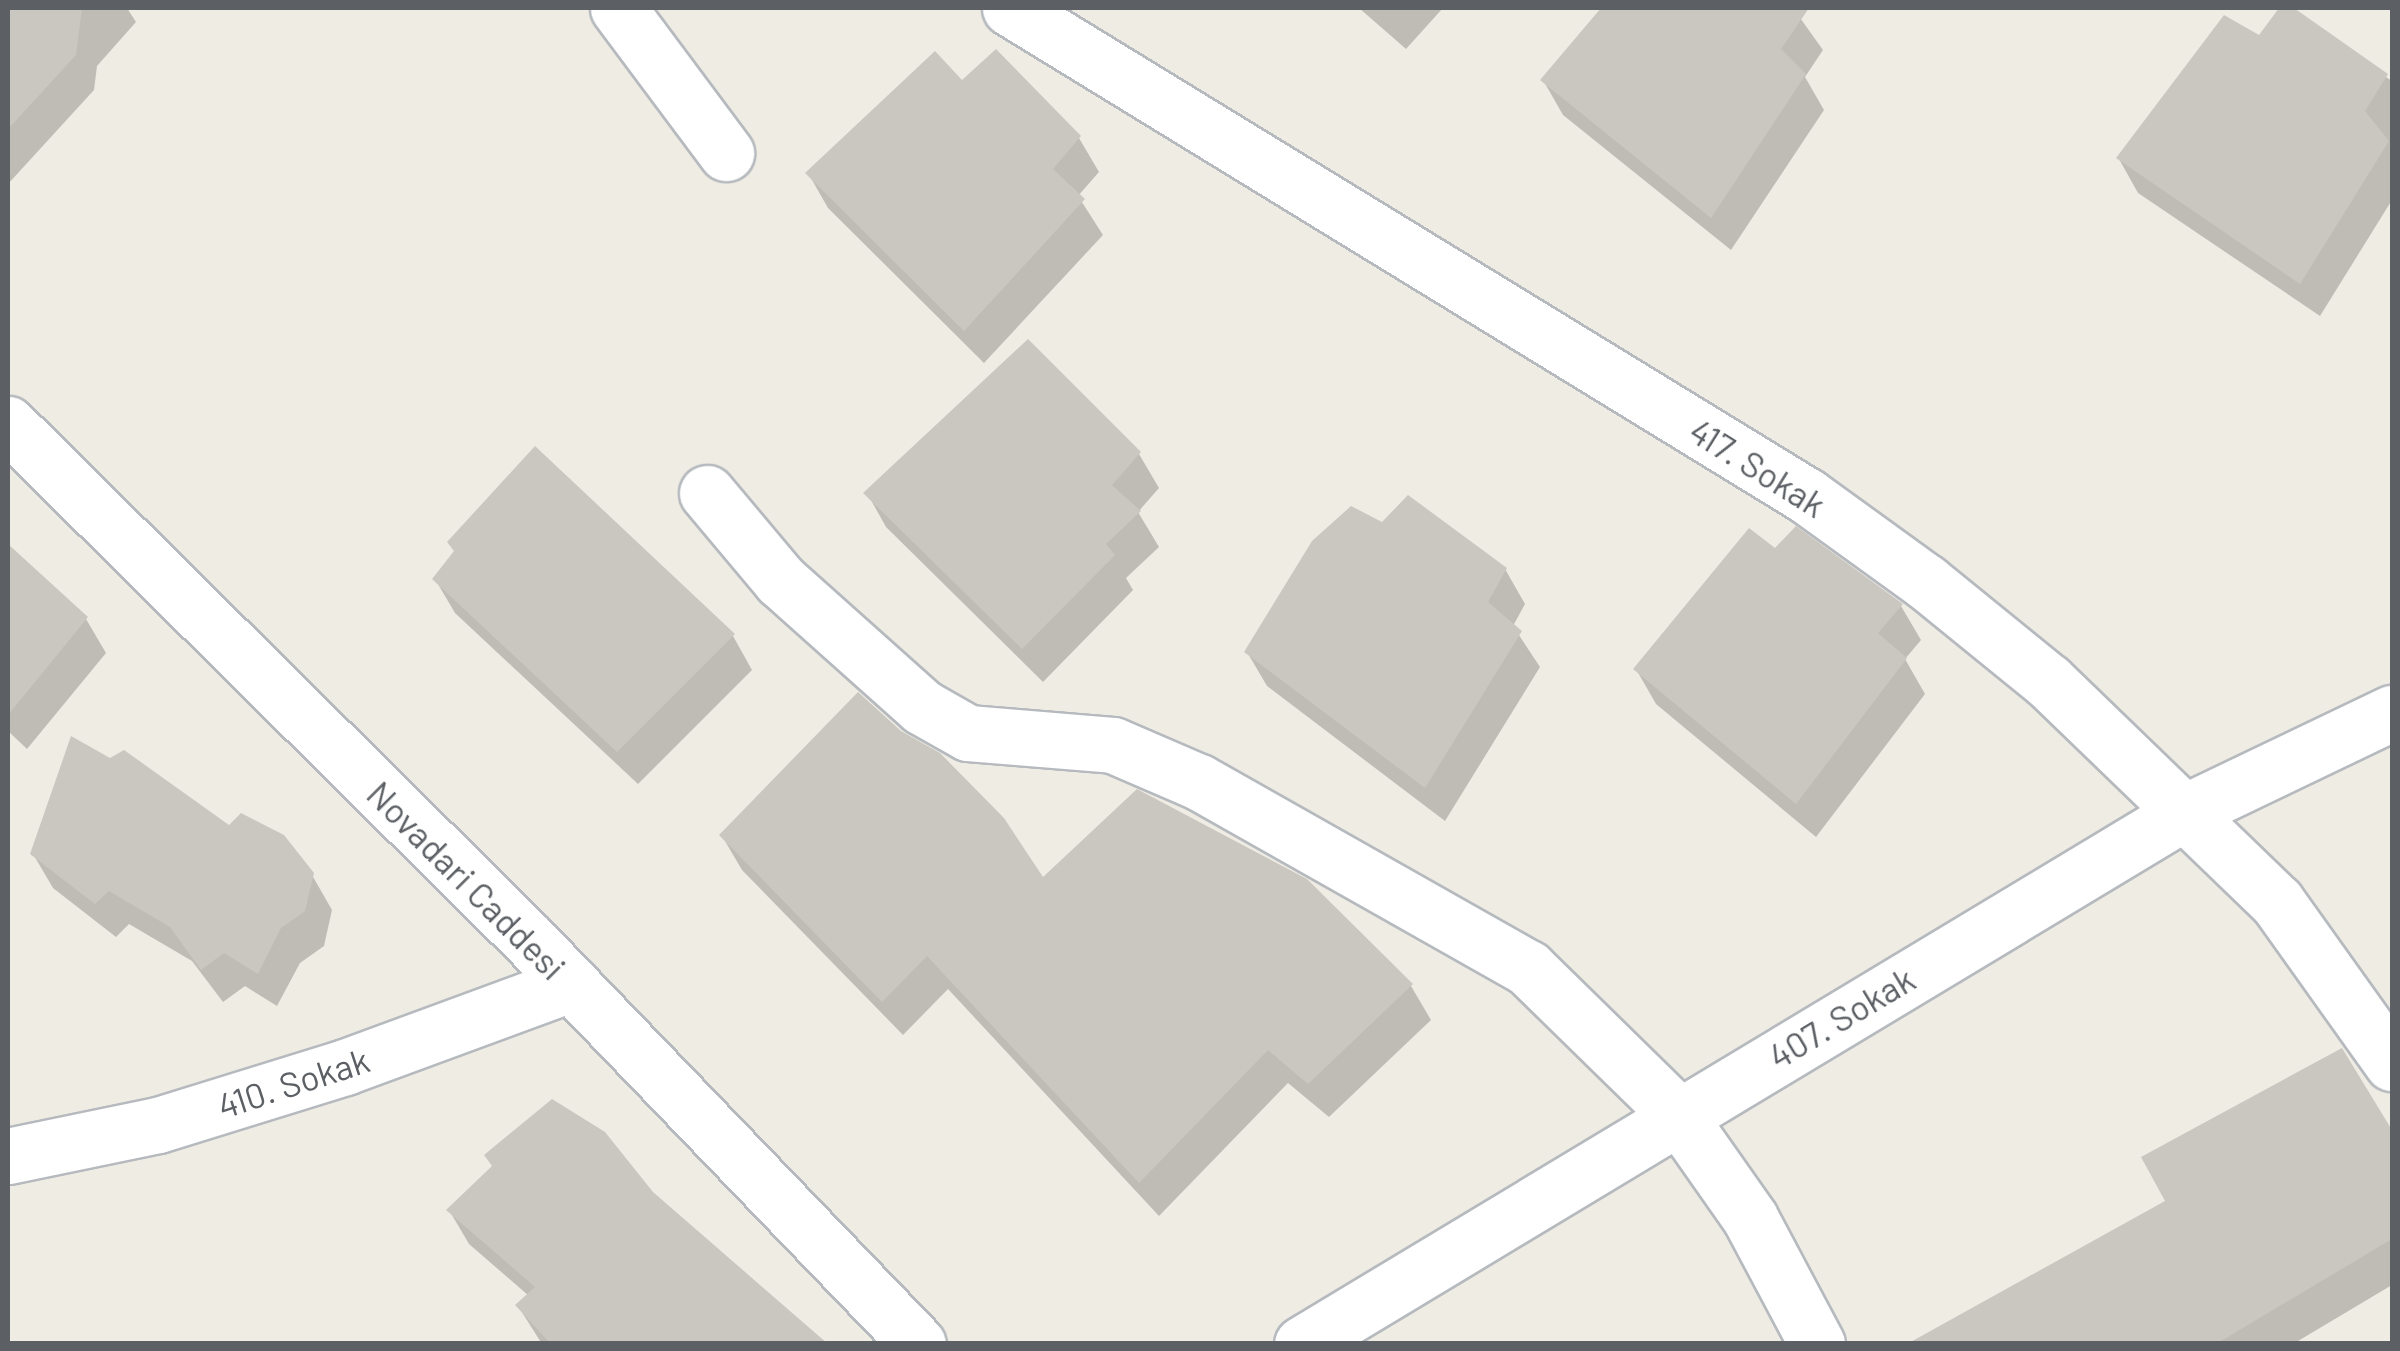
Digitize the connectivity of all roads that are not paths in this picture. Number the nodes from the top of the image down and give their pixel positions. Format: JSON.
{"nodes":[{"id":1,"x":618,"y":8,"type":"edge"},
{"id":2,"x":1010,"y":8,"type":"edge"},
{"id":3,"x":726,"y":153,"type":"dead end"},
{"id":4,"x":8,"y":424,"type":"edge"},
{"id":5,"x":707,"y":493,"type":"dead end"},
{"id":6,"x":2392,"y":713,"type":"edge"},
{"id":7,"x":2187,"y":811,"type":"junction"},
{"id":8,"x":571,"y":984,"type":"junction"},
{"id":9,"x":2392,"y":1063,"type":"edge"},
{"id":10,"x":1677,"y":1114,"type":"junction"},
{"id":11,"x":8,"y":1156,"type":"edge"},
{"id":12,"x":918,"y":1344,"type":"edge"},
{"id":13,"x":1302,"y":1344,"type":"edge"},
{"id":14,"x":1817,"y":1344,"type":"edge"}],
"edges":[{"from":1,"to":3,"type":"street"},
{"from":2,"to":7,"type":"street","name":"417. Sokak"},
{"from":4,"to":8,"type":"street","name":"Novadari Caddesi"},
{"from":5,"to":10,"type":"street"},
{"from":6,"to":7,"type":"street","name":"407. Sokak"},
{"from":7,"to":9,"type":"street","name":"417. Sokak"},
{"from":7,"to":10,"type":"street","name":"407. Sokak"},
{"from":8,"to":11,"type":"street","name":"410. Sokak"},
{"from":8,"to":12,"type":"street","name":"Novadari Caddesi"},
{"from":10,"to":13,"type":"street","name":"407. Sokak"},
{"from":10,"to":14,"type":"street"}]}
